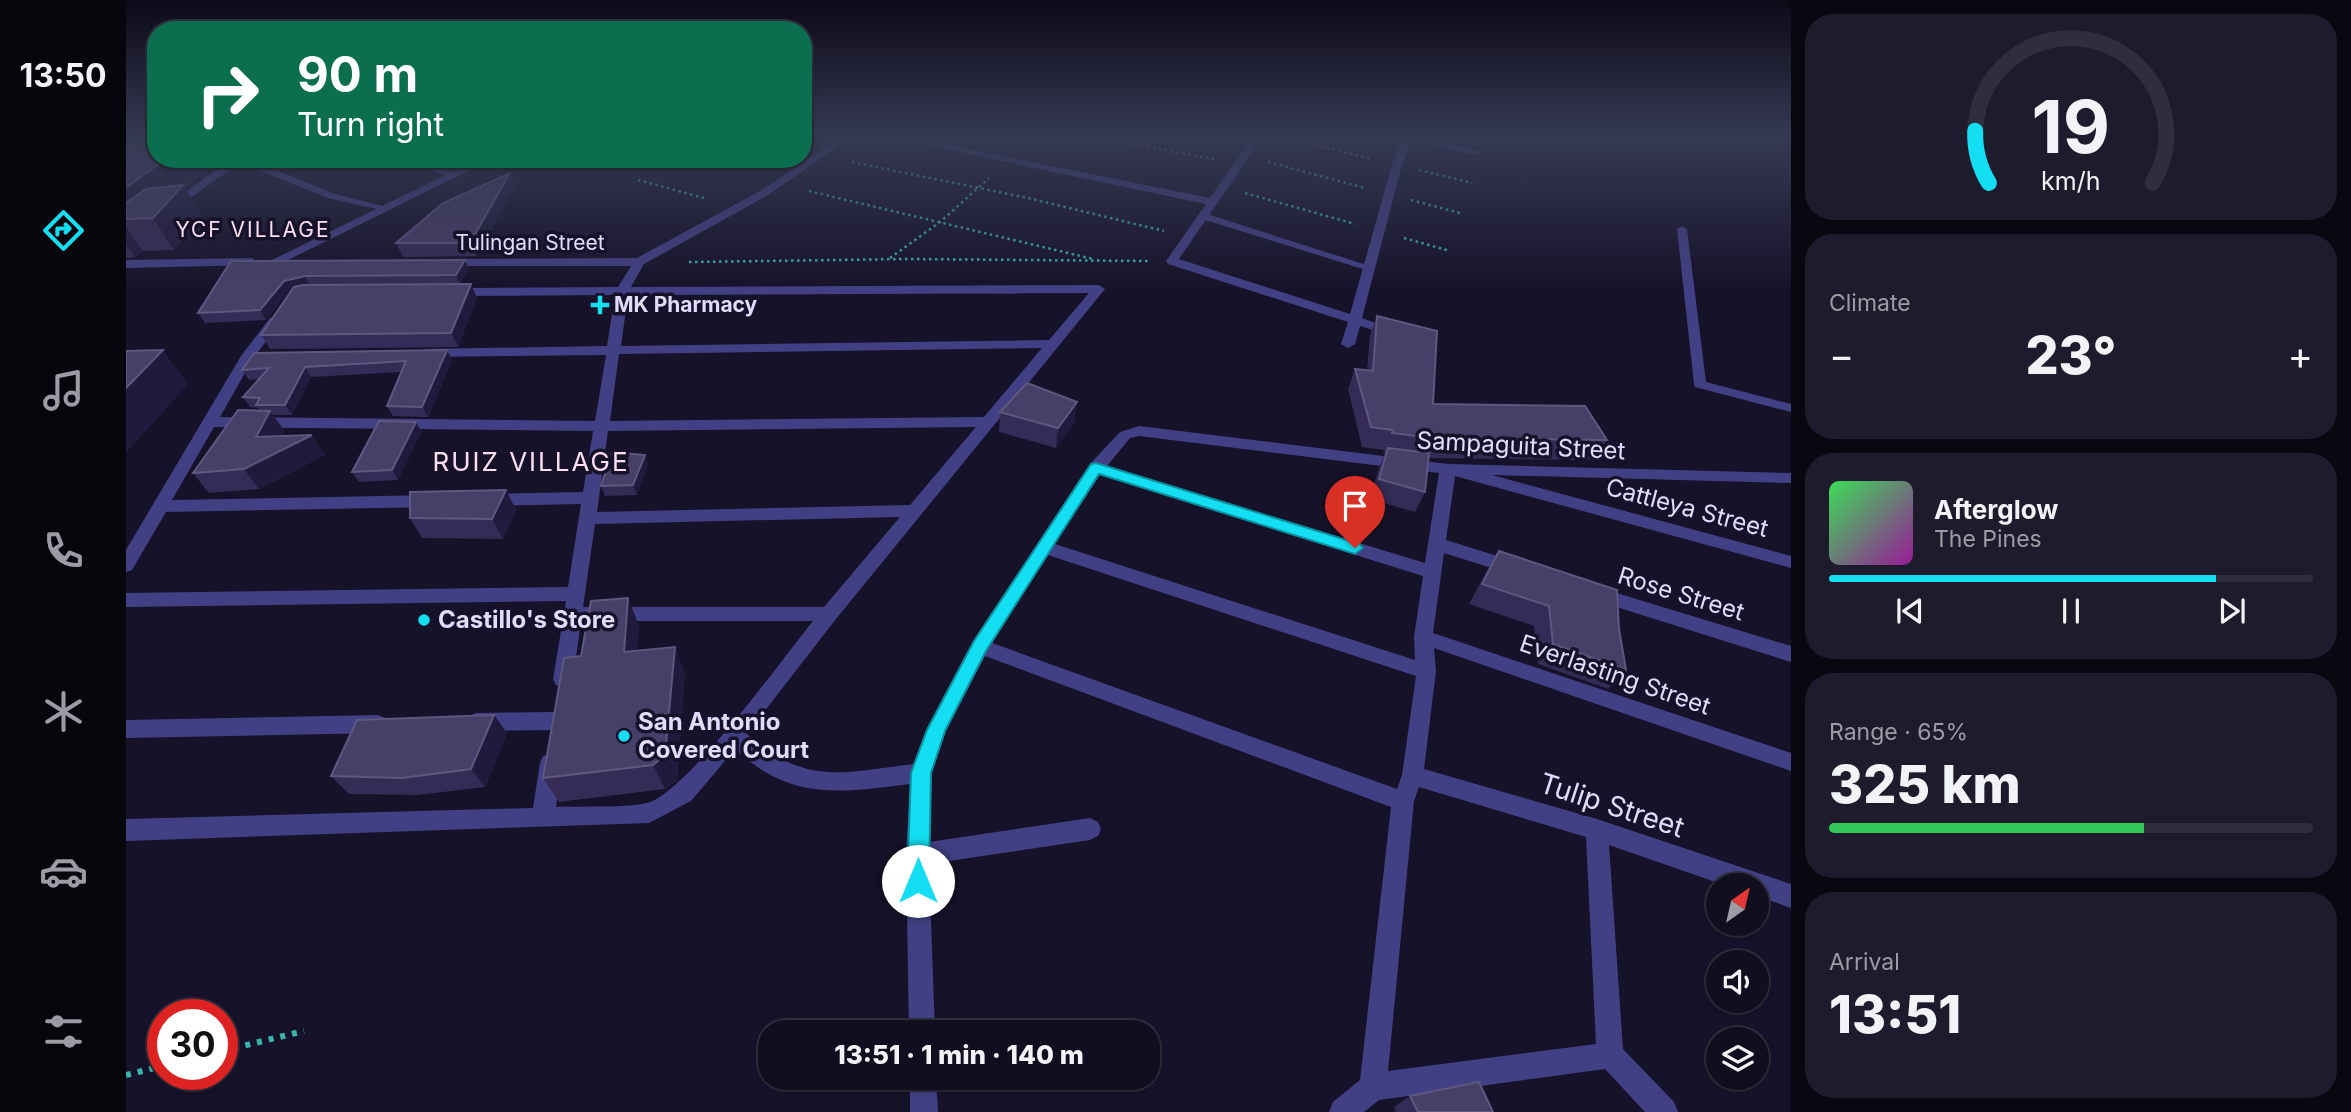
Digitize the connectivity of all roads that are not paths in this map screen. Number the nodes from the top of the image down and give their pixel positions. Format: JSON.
{"nodes":[{"id":1,"x":195,"y":187,"type":"edge"},
{"id":2,"x":310,"y":187,"type":"edge"},
{"id":3,"x":427,"y":187,"type":"edge"},
{"id":4,"x":773,"y":187,"type":"edge"},
{"id":5,"x":1138,"y":187,"type":"edge"},
{"id":6,"x":1223,"y":187,"type":"edge"},
{"id":7,"x":1392,"y":187,"type":"edge"},
{"id":8,"x":1212,"y":202,"type":"junction"},
{"id":9,"x":386,"y":208,"type":"junction"},
{"id":10,"x":1203,"y":216,"type":"junction"},
{"id":11,"x":156,"y":219,"type":"edge"},
{"id":12,"x":1682,"y":229,"type":"dead end"},
{"id":13,"x":276,"y":261,"type":"junction"},
{"id":14,"x":301,"y":262,"type":"edge"},
{"id":15,"x":433,"y":262,"type":"edge"},
{"id":16,"x":639,"y":262,"type":"junction"},
{"id":17,"x":126,"y":264,"type":"edge"},
{"id":18,"x":1370,"y":268,"type":"junction"},
{"id":19,"x":433,"y":292,"type":"edge"},
{"id":20,"x":622,"y":292,"type":"junction"},
{"id":21,"x":281,"y":313,"type":"edge"},
{"id":22,"x":1356,"y":319,"type":"junction"},
{"id":23,"x":1407,"y":336,"type":"edge"},
{"id":24,"x":1054,"y":344,"type":"junction"},
{"id":25,"x":1348,"y":344,"type":"dead end"},
{"id":26,"x":614,"y":349,"type":"junction"},
{"id":27,"x":410,"y":353,"type":"edge"},
{"id":28,"x":1791,"y":408,"type":"edge"},
{"id":29,"x":209,"y":422,"type":"junction"},
{"id":30,"x":989,"y":422,"type":"junction"},
{"id":31,"x":602,"y":426,"type":"junction"},
{"id":32,"x":1096,"y":468,"type":"junction"},
{"id":33,"x":1448,"y":469,"type":"junction"},
{"id":34,"x":1791,"y":478,"type":"edge"},
{"id":35,"x":591,"y":498,"type":"junction"},
{"id":36,"x":159,"y":506,"type":"junction"},
{"id":37,"x":914,"y":510,"type":"junction"},
{"id":38,"x":588,"y":518,"type":"junction"},
{"id":39,"x":1437,"y":544,"type":"junction"},
{"id":40,"x":1044,"y":547,"type":"junction"},
{"id":41,"x":1791,"y":562,"type":"edge"},
{"id":42,"x":126,"y":565,"type":"edge"},
{"id":43,"x":1432,"y":572,"type":"junction"},
{"id":44,"x":1529,"y":573,"type":"edge"},
{"id":45,"x":1581,"y":589,"type":"edge"},
{"id":46,"x":575,"y":594,"type":"junction"},
{"id":47,"x":126,"y":600,"type":"edge"},
{"id":48,"x":572,"y":614,"type":"junction"},
{"id":49,"x":829,"y":614,"type":"junction"},
{"id":50,"x":1423,"y":637,"type":"junction"},
{"id":51,"x":980,"y":646,"type":"junction"},
{"id":52,"x":1791,"y":654,"type":"edge"},
{"id":53,"x":1426,"y":671,"type":"junction"},
{"id":54,"x":559,"y":707,"type":"junction"},
{"id":55,"x":460,"y":722,"type":"edge"},
{"id":56,"x":404,"y":723,"type":"edge"},
{"id":57,"x":126,"y":729,"type":"edge"},
{"id":58,"x":734,"y":735,"type":"junction"},
{"id":59,"x":1791,"y":762,"type":"edge"},
{"id":60,"x":921,"y":773,"type":"junction"},
{"id":61,"x":1413,"y":775,"type":"junction"},
{"id":62,"x":1403,"y":801,"type":"junction"},
{"id":63,"x":544,"y":818,"type":"junction"},
{"id":64,"x":126,"y":830,"type":"edge"},
{"id":65,"x":1090,"y":830,"type":"dead end"},
{"id":66,"x":1597,"y":830,"type":"junction"},
{"id":67,"x":917,"y":855,"type":"junction"},
{"id":68,"x":1791,"y":896,"type":"edge"},
{"id":69,"x":922,"y":1020,"type":"edge"},
{"id":70,"x":1611,"y":1055,"type":"junction"},
{"id":71,"x":1373,"y":1087,"type":"junction"},
{"id":72,"x":923,"y":1090,"type":"edge"},
{"id":73,"x":924,"y":1112,"type":"edge"},
{"id":74,"x":1343,"y":1112,"type":"edge"},
{"id":75,"x":1664,"y":1112,"type":"edge"}],
"edges":[{"from":1,"to":11,"type":"street"},
{"from":2,"to":9,"type":"lane"},
{"from":3,"to":9,"type":"street"},
{"from":4,"to":16,"type":"street"},
{"from":5,"to":8,"type":"street"},
{"from":6,"to":8,"type":"street"},
{"from":7,"to":18,"type":"street"},
{"from":8,"to":10,"type":"street"},
{"from":9,"to":13,"type":"street"},
{"from":10,"to":18,"type":"lane"},
{"from":10,"to":22,"type":"street"},
{"from":12,"to":28,"type":"lane"},
{"from":13,"to":14,"type":"street"},
{"from":13,"to":17,"type":"street"},
{"from":15,"to":16,"type":"street","name":"Tulingan Street"},
{"from":16,"to":20,"type":"street"},
{"from":18,"to":22,"type":"street"},
{"from":19,"to":20,"type":"street"},
{"from":20,"to":24,"type":"street"},
{"from":20,"to":26,"type":"street"},
{"from":21,"to":29,"type":"street"},
{"from":22,"to":23,"type":"street"},
{"from":22,"to":25,"type":"street"},
{"from":24,"to":26,"type":"street"},
{"from":24,"to":30,"type":"street"},
{"from":26,"to":27,"type":"street"},
{"from":26,"to":31,"type":"street"},
{"from":29,"to":31,"type":"street"},
{"from":29,"to":36,"type":"street"},
{"from":30,"to":31,"type":"street"},
{"from":30,"to":37,"type":"street"},
{"from":31,"to":35,"type":"street"},
{"from":32,"to":33,"type":"street","name":"Sampaguita Street"},
{"from":32,"to":40,"type":"street"},
{"from":32,"to":43,"type":"street"},
{"from":33,"to":34,"type":"street","name":"Sampaguita Street"},
{"from":33,"to":39,"type":"street"},
{"from":33,"to":41,"type":"street","name":"Cattleya Street"},
{"from":35,"to":36,"type":"street"},
{"from":35,"to":38,"type":"street"},
{"from":36,"to":42,"type":"street"},
{"from":37,"to":38,"type":"street"},
{"from":37,"to":49,"type":"street"},
{"from":38,"to":46,"type":"street"},
{"from":39,"to":43,"type":"street"},
{"from":39,"to":44,"type":"street"},
{"from":40,"to":51,"type":"street"},
{"from":40,"to":53,"type":"street"},
{"from":43,"to":50,"type":"street"},
{"from":45,"to":52,"type":"street","name":"Rose Street"},
{"from":46,"to":47,"type":"street"},
{"from":46,"to":48,"type":"street"},
{"from":48,"to":49,"type":"street"},
{"from":48,"to":54,"type":"street"},
{"from":49,"to":58,"type":"street"},
{"from":50,"to":53,"type":"street"},
{"from":50,"to":59,"type":"street","name":"Everlasting Street"},
{"from":51,"to":60,"type":"street"},
{"from":51,"to":62,"type":"street"},
{"from":53,"to":61,"type":"street"},
{"from":54,"to":55,"type":"street"},
{"from":54,"to":63,"type":"street"},
{"from":56,"to":57,"type":"street"},
{"from":58,"to":60,"type":"street"},
{"from":58,"to":63,"type":"street"},
{"from":60,"to":67,"type":"street"},
{"from":61,"to":62,"type":"street"},
{"from":61,"to":66,"type":"street","name":"Tulip Street"},
{"from":62,"to":71,"type":"street"},
{"from":63,"to":64,"type":"street"},
{"from":65,"to":67,"type":"street"},
{"from":66,"to":68,"type":"street","name":"Tulip Street"},
{"from":66,"to":70,"type":"street"},
{"from":67,"to":69,"type":"street"},
{"from":70,"to":71,"type":"street"},
{"from":70,"to":75,"type":"street"},
{"from":71,"to":74,"type":"street"},
{"from":72,"to":73,"type":"street"}]}
